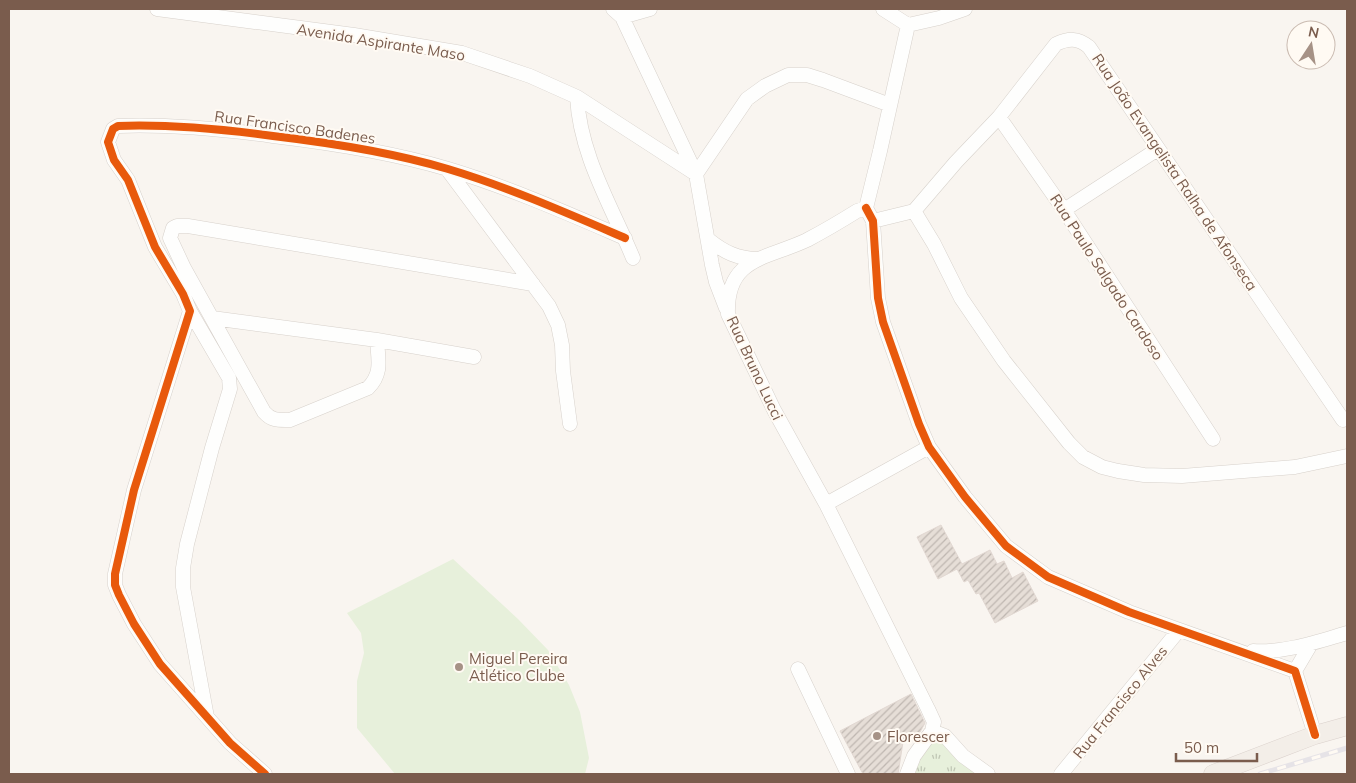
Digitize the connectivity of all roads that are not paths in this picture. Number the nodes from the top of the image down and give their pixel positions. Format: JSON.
{"nodes":[{"id":1,"x":157,"y":9,"type":"edge"},
{"id":2,"x":650,"y":9,"type":"edge"},
{"id":3,"x":883,"y":9,"type":"edge"},
{"id":4,"x":965,"y":9,"type":"edge"},
{"id":5,"x":618,"y":13,"type":"edge"},
{"id":6,"x":908,"y":24,"type":"junction"},
{"id":7,"x":578,"y":97,"type":"junction"},
{"id":8,"x":890,"y":105,"type":"junction"},
{"id":9,"x":999,"y":116,"type":"junction"},
{"id":10,"x":1158,"y":149,"type":"junction"},
{"id":11,"x":447,"y":169,"type":"junction"},
{"id":12,"x":696,"y":174,"type":"junction"},
{"id":13,"x":1064,"y":210,"type":"junction"},
{"id":14,"x":914,"y":211,"type":"junction"},
{"id":15,"x":869,"y":214,"type":"junction"},
{"id":16,"x":625,"y":238,"type":"junction"},
{"id":17,"x":709,"y":240,"type":"junction"},
{"id":18,"x":633,"y":258,"type":"dead end"},
{"id":19,"x":758,"y":259,"type":"junction"},
{"id":20,"x":533,"y":284,"type":"junction"},
{"id":21,"x":190,"y":311,"type":"junction"},
{"id":22,"x":728,"y":314,"type":"junction"},
{"id":23,"x":212,"y":318,"type":"junction"},
{"id":24,"x":377,"y":340,"type":"junction"},
{"id":25,"x":474,"y":356,"type":"dead end"},
{"id":26,"x":1344,"y":420,"type":"dead end"},
{"id":27,"x":570,"y":424,"type":"dead end"},
{"id":28,"x":1212,"y":440,"type":"dead end"},
{"id":29,"x":929,"y":447,"type":"junction"},
{"id":30,"x":1347,"y":456,"type":"edge"},
{"id":31,"x":826,"y":504,"type":"junction"},
{"id":32,"x":1179,"y":630,"type":"junction"},
{"id":33,"x":1347,"y":633,"type":"edge"},
{"id":34,"x":1311,"y":644,"type":"junction"},
{"id":35,"x":1240,"y":650,"type":"junction"},
{"id":36,"x":798,"y":669,"type":"dead end"},
{"id":37,"x":1295,"y":671,"type":"junction"},
{"id":38,"x":207,"y":717,"type":"junction"},
{"id":39,"x":1347,"y":726,"type":"edge"},
{"id":40,"x":932,"y":730,"type":"junction"},
{"id":41,"x":1315,"y":735,"type":"junction"},
{"id":42,"x":851,"y":772,"type":"edge"},
{"id":43,"x":265,"y":774,"type":"edge"},
{"id":44,"x":907,"y":774,"type":"edge"},
{"id":45,"x":988,"y":774,"type":"edge"},
{"id":46,"x":1061,"y":774,"type":"edge"},
{"id":47,"x":1214,"y":774,"type":"edge"}],
"edges":[{"from":1,"to":7,"type":"street","name":"Avenida Aspirante Maso"},
{"from":2,"to":5,"type":"street"},
{"from":3,"to":6,"type":"street"},
{"from":4,"to":6,"type":"street"},
{"from":5,"to":12,"type":"street"},
{"from":6,"to":8,"type":"street"},
{"from":7,"to":12,"type":"street","name":"Avenida Aspirante Maso"},
{"from":7,"to":16,"type":"street"},
{"from":8,"to":12,"type":"street"},
{"from":8,"to":15,"type":"street"},
{"from":9,"to":10,"type":"street","name":"Rua João Evangelista Ralha de Afonseca"},
{"from":9,"to":13,"type":"street","name":"Rua Paulo Salgado Cardoso"},
{"from":9,"to":14,"type":"street","name":"Rua João Evangelista Ralha de Afonseca"},
{"from":10,"to":13,"type":"street"},
{"from":10,"to":26,"type":"street","name":"Rua João Evangelista Ralha de Afonseca"},
{"from":11,"to":16,"type":"street","name":"Rua Francisco Badenes"},
{"from":11,"to":20,"type":"street"},
{"from":11,"to":21,"type":"street","name":"Rua Francisco Badenes"},
{"from":12,"to":17,"type":"street"},
{"from":13,"to":28,"type":"street","name":"Rua Paulo Salgado Cardoso"},
{"from":14,"to":15,"type":"street"},
{"from":14,"to":30,"type":"street"},
{"from":15,"to":19,"type":"street","name":"Rua Bruno Lucci"},
{"from":15,"to":29,"type":"street"},
{"from":16,"to":18,"type":"street"},
{"from":17,"to":19,"type":"street"},
{"from":17,"to":22,"type":"street"},
{"from":19,"to":22,"type":"street","name":"Rua Bruno Lucci"},
{"from":20,"to":23,"type":"street"},
{"from":20,"to":27,"type":"street"},
{"from":21,"to":38,"type":"street","name":"Rua Francisco Badenes"},
{"from":21,"to":38,"type":"street"},
{"from":22,"to":31,"type":"street","name":"Rua Bruno Lucci"},
{"from":23,"to":24,"type":"street"},
{"from":23,"to":24,"type":"street"},
{"from":24,"to":25,"type":"street"},
{"from":29,"to":31,"type":"street"},
{"from":29,"to":32,"type":"street"},
{"from":31,"to":40,"type":"street","name":"Rua Bruno Lucci"},
{"from":32,"to":35,"type":"street"},
{"from":32,"to":46,"type":"street","name":"Rua Francisco Alves"},
{"from":33,"to":34,"type":"street"},
{"from":34,"to":35,"type":"street"},
{"from":34,"to":37,"type":"street"},
{"from":35,"to":37,"type":"street"},
{"from":36,"to":42,"type":"street"},
{"from":37,"to":41,"type":"street"},
{"from":38,"to":43,"type":"street"},
{"from":39,"to":41,"type":"main road"},
{"from":40,"to":44,"type":"street"},
{"from":40,"to":45,"type":"street"},
{"from":41,"to":47,"type":"main road"}]}
